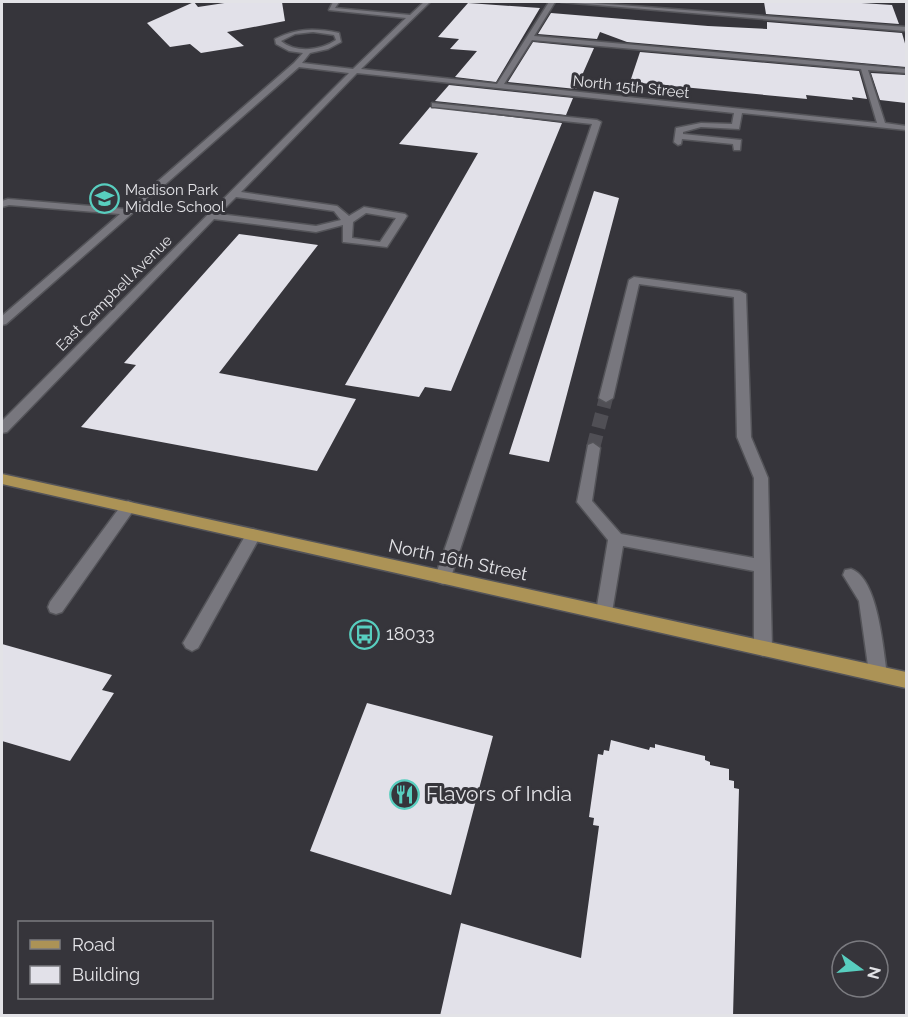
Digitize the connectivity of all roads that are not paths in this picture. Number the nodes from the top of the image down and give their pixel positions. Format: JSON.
{"nodes":[{"id":1,"x":336,"y":2,"type":"edge"},
{"id":2,"x":427,"y":2,"type":"edge"},
{"id":3,"x":552,"y":2,"type":"edge"},
{"id":4,"x":564,"y":2,"type":"edge"},
{"id":5,"x":411,"y":17,"type":"junction"},
{"id":6,"x":906,"y":29,"type":"edge"},
{"id":7,"x":530,"y":38,"type":"junction"},
{"id":8,"x":309,"y":50,"type":"junction"},
{"id":9,"x":297,"y":65,"type":"junction"},
{"id":10,"x":864,"y":68,"type":"junction"},
{"id":11,"x":906,"y":71,"type":"edge"},
{"id":12,"x":354,"y":72,"type":"junction"},
{"id":13,"x":499,"y":87,"type":"junction"},
{"id":14,"x":435,"y":105,"type":"dead end"},
{"id":15,"x":738,"y":111,"type":"junction"},
{"id":16,"x":882,"y":126,"type":"junction"},
{"id":17,"x":906,"y":128,"type":"edge"},
{"id":18,"x":737,"y":148,"type":"dead end"},
{"id":19,"x":233,"y":194,"type":"junction"},
{"id":20,"x":2,"y":204,"type":"edge"},
{"id":21,"x":128,"y":212,"type":"junction"},
{"id":22,"x":211,"y":216,"type":"junction"},
{"id":23,"x":348,"y":221,"type":"junction"},
{"id":24,"x":2,"y":322,"type":"edge"},
{"id":25,"x":606,"y":398,"type":"tunnel mouth"},
{"id":26,"x":2,"y":429,"type":"edge"},
{"id":27,"x":594,"y":448,"type":"tunnel mouth"},
{"id":28,"x":2,"y":479,"type":"edge"},
{"id":29,"x":128,"y":507,"type":"junction"},
{"id":30,"x":253,"y":535,"type":"junction"},
{"id":31,"x":616,"y":539,"type":"junction"},
{"id":32,"x":763,"y":566,"type":"junction"},
{"id":33,"x":851,"y":575,"type":"dead end"},
{"id":34,"x":443,"y":577,"type":"junction"},
{"id":35,"x":56,"y":607,"type":"dead end"},
{"id":36,"x":604,"y":612,"type":"junction"},
{"id":37,"x":192,"y":643,"type":"dead end"},
{"id":38,"x":763,"y":648,"type":"junction"},
{"id":39,"x":878,"y":673,"type":"junction"},
{"id":40,"x":906,"y":680,"type":"edge"}],
"edges":[{"from":1,"to":5,"type":"street"},
{"from":2,"to":5,"type":"street","name":"East Campbell Avenue"},
{"from":3,"to":7,"type":"street"},
{"from":4,"to":6,"type":"street"},
{"from":5,"to":12,"type":"street","name":"East Campbell Avenue"},
{"from":7,"to":10,"type":"street"},
{"from":7,"to":13,"type":"street"},
{"from":8,"to":8,"type":"street"},
{"from":8,"to":9,"type":"street"},
{"from":9,"to":12,"type":"street","name":"North 15th Street"},
{"from":9,"to":21,"type":"street"},
{"from":10,"to":11,"type":"street"},
{"from":10,"to":16,"type":"street"},
{"from":12,"to":13,"type":"street","name":"North 15th Street"},
{"from":12,"to":19,"type":"street","name":"East Campbell Avenue"},
{"from":13,"to":15,"type":"street","name":"North 15th Street"},
{"from":14,"to":34,"type":"street"},
{"from":15,"to":16,"type":"street","name":"North 15th Street"},
{"from":15,"to":18,"type":"street"},
{"from":16,"to":17,"type":"street","name":"North 15th Street"},
{"from":19,"to":22,"type":"street","name":"East Campbell Avenue"},
{"from":19,"to":23,"type":"street"},
{"from":20,"to":21,"type":"street"},
{"from":21,"to":24,"type":"street"},
{"from":22,"to":23,"type":"street"},
{"from":22,"to":26,"type":"street","name":"East Campbell Avenue"},
{"from":23,"to":23,"type":"street"},
{"from":25,"to":32,"type":"street"},
{"from":27,"to":31,"type":"street"},
{"from":28,"to":29,"type":"main road","name":"North 16th Street"},
{"from":29,"to":30,"type":"main road","name":"North 16th Street"},
{"from":29,"to":35,"type":"street"},
{"from":30,"to":34,"type":"main road","name":"North 16th Street"},
{"from":30,"to":37,"type":"street"},
{"from":31,"to":32,"type":"street"},
{"from":31,"to":36,"type":"street"},
{"from":32,"to":38,"type":"street"},
{"from":33,"to":39,"type":"street"},
{"from":34,"to":36,"type":"main road","name":"North 16th Street"},
{"from":36,"to":38,"type":"main road","name":"North 16th Street"},
{"from":38,"to":39,"type":"main road","name":"North 16th Street"},
{"from":39,"to":40,"type":"main road","name":"North 16th Street"}]}
